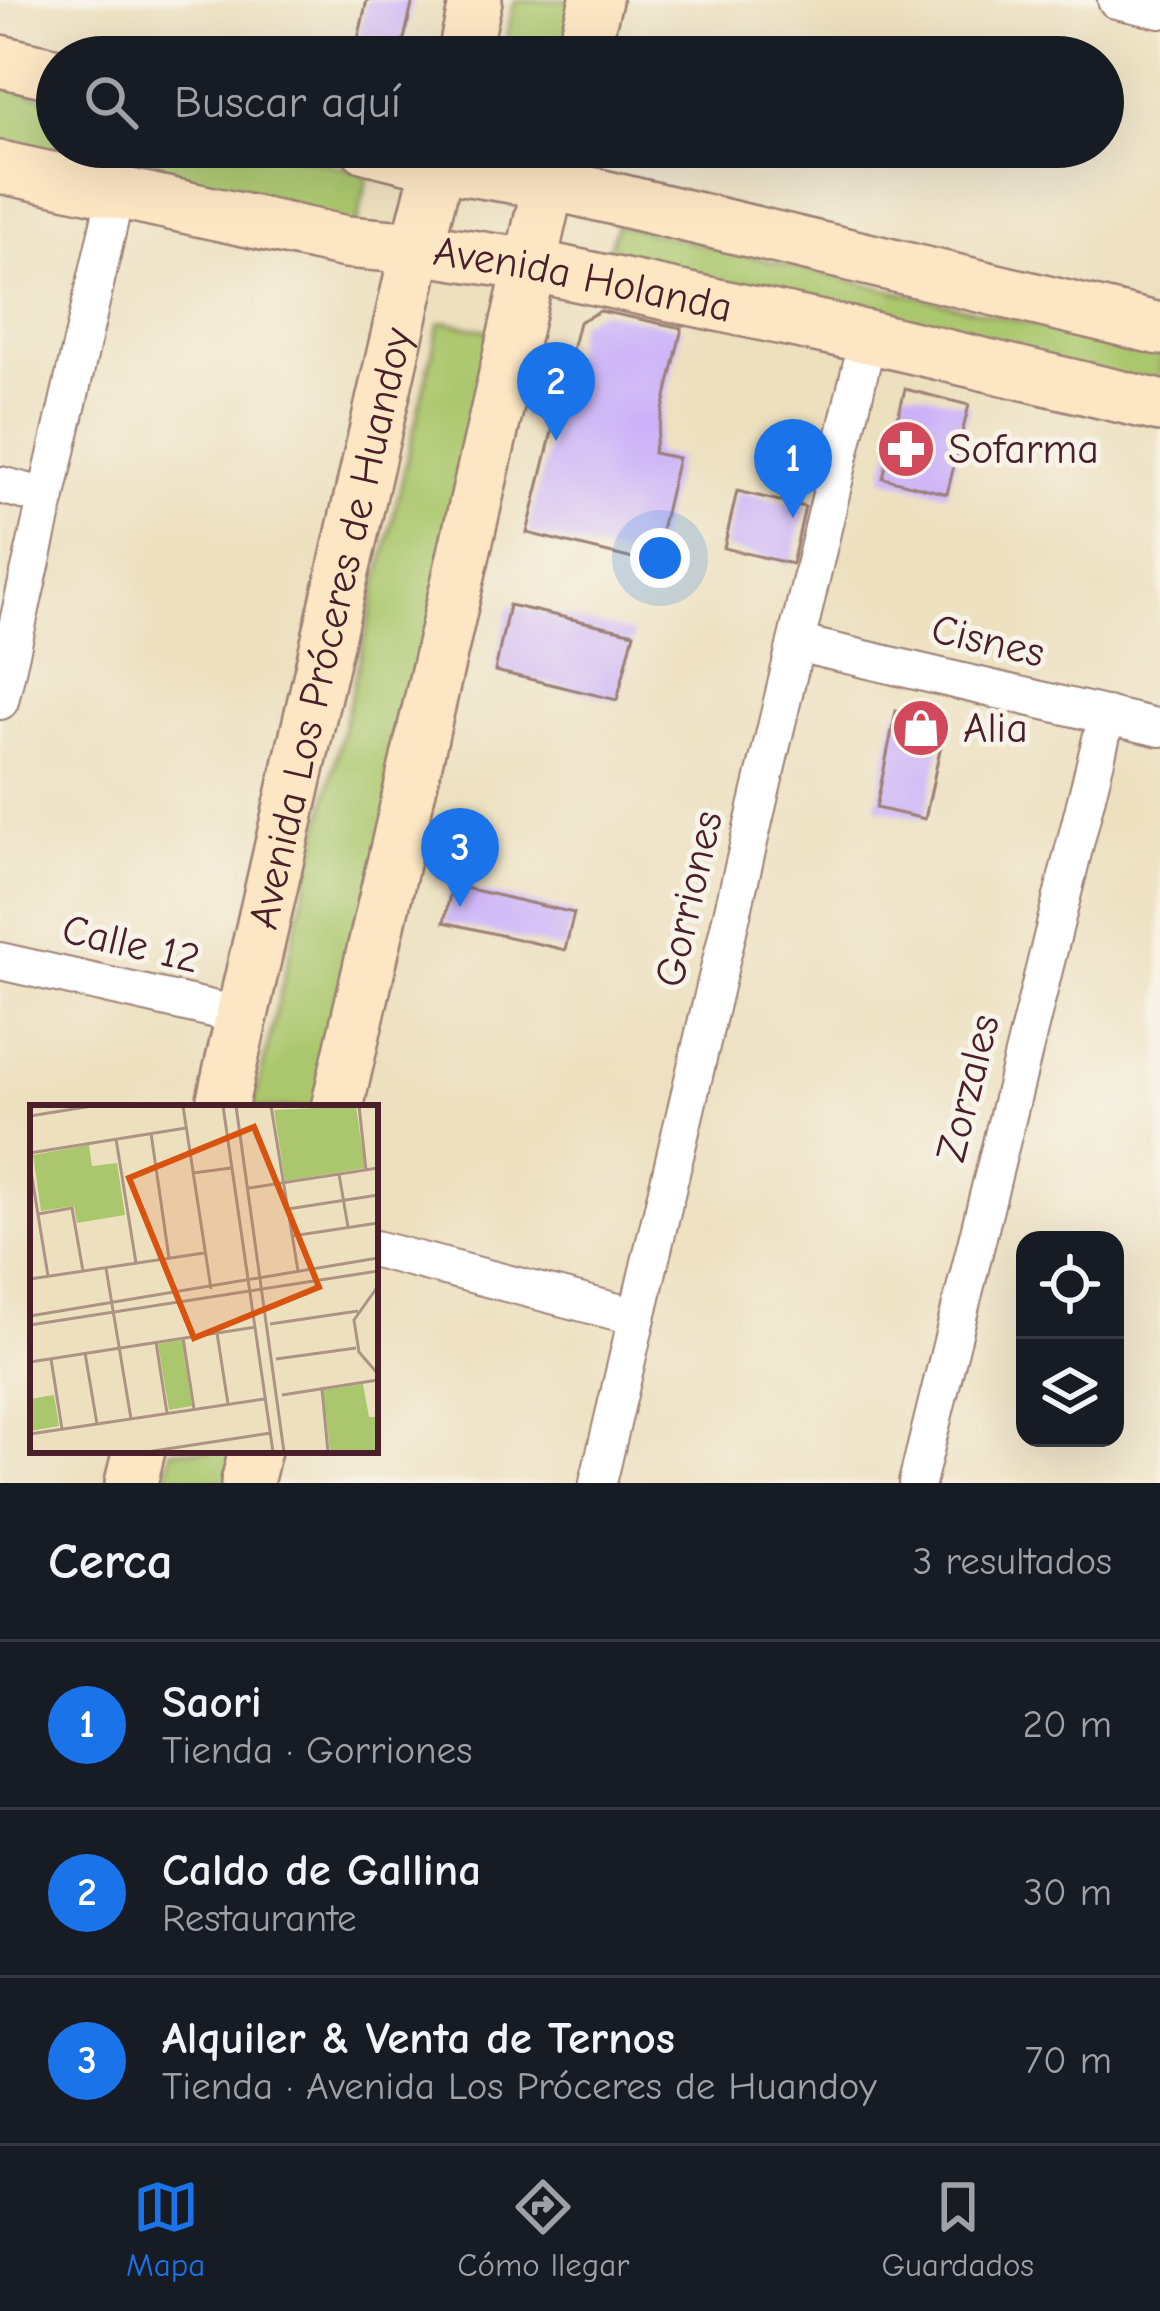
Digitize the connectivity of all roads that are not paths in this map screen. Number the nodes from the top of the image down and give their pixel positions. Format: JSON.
{"nodes":[{"id":1,"x":476,"y":0,"type":"edge"},
{"id":2,"x":596,"y":0,"type":"edge"},
{"id":3,"x":1116,"y":0,"type":"edge"},
{"id":4,"x":1160,"y":10,"type":"edge"},
{"id":5,"x":468,"y":36,"type":"edge"},
{"id":6,"x":587,"y":36,"type":"edge"},
{"id":7,"x":0,"y":61,"type":"edge"},
{"id":8,"x":36,"y":69,"type":"edge"},
{"id":9,"x":0,"y":167,"type":"edge"},
{"id":10,"x":438,"y":168,"type":"edge"},
{"id":11,"x":551,"y":168,"type":"edge"},
{"id":12,"x":563,"y":168,"type":"edge"},
{"id":13,"x":116,"y":194,"type":"junction"},
{"id":14,"x":417,"y":248,"type":"junction"},
{"id":15,"x":530,"y":266,"type":"junction"},
{"id":16,"x":1160,"y":329,"type":"edge"},
{"id":17,"x":868,"y":337,"type":"junction"},
{"id":18,"x":1160,"y":406,"type":"edge"},
{"id":19,"x":0,"y":485,"type":"edge"},
{"id":20,"x":47,"y":497,"type":"junction"},
{"id":21,"x":796,"y":643,"type":"junction"},
{"id":22,"x":0,"y":701,"type":"edge"},
{"id":23,"x":1107,"y":715,"type":"junction"},
{"id":24,"x":1160,"y":728,"type":"edge"},
{"id":25,"x":0,"y":961,"type":"edge"},
{"id":26,"x":243,"y":1016,"type":"junction"},
{"id":27,"x":222,"y":1105,"type":"edge"},
{"id":28,"x":338,"y":1105,"type":"edge"},
{"id":29,"x":378,"y":1250,"type":"edge"},
{"id":30,"x":638,"y":1317,"type":"junction"},
{"id":31,"x":138,"y":1453,"type":"edge"},
{"id":32,"x":254,"y":1453,"type":"edge"},
{"id":33,"x":131,"y":1483,"type":"edge"},
{"id":34,"x":247,"y":1483,"type":"edge"},
{"id":35,"x":598,"y":1483,"type":"edge"},
{"id":36,"x":916,"y":1483,"type":"edge"}],
"edges":[{"from":1,"to":5,"type":"main road"},
{"from":2,"to":6,"type":"main road"},
{"from":3,"to":4,"type":"street"},
{"from":7,"to":8,"type":"main road"},
{"from":9,"to":13,"type":"main road","name":"Avenida Holanda"},
{"from":10,"to":14,"type":"main road","name":"Avenida Los Próceres de Huandoy"},
{"from":11,"to":15,"type":"main road"},
{"from":12,"to":16,"type":"main road","name":"Avenida Holanda"},
{"from":13,"to":14,"type":"main road","name":"Avenida Holanda"},
{"from":13,"to":20,"type":"street"},
{"from":14,"to":15,"type":"main road","name":"Avenida Holanda"},
{"from":14,"to":26,"type":"main road","name":"Avenida Los Próceres de Huandoy"},
{"from":15,"to":17,"type":"main road","name":"Avenida Holanda"},
{"from":15,"to":28,"type":"main road"},
{"from":17,"to":18,"type":"main road","name":"Avenida Holanda"},
{"from":17,"to":21,"type":"street","name":"Gorriones"},
{"from":19,"to":20,"type":"street"},
{"from":20,"to":22,"type":"street"},
{"from":21,"to":23,"type":"street","name":"Cisnes"},
{"from":21,"to":30,"type":"street","name":"Gorriones"},
{"from":23,"to":24,"type":"street","name":"Cisnes"},
{"from":23,"to":36,"type":"street","name":"Zorzales"},
{"from":25,"to":26,"type":"street","name":"Calle 12"},
{"from":26,"to":27,"type":"main road","name":"Avenida Los Próceres de Huandoy"},
{"from":29,"to":30,"type":"street"},
{"from":30,"to":35,"type":"street","name":"Gorriones"},
{"from":31,"to":33,"type":"main road"},
{"from":32,"to":34,"type":"main road"}]}
